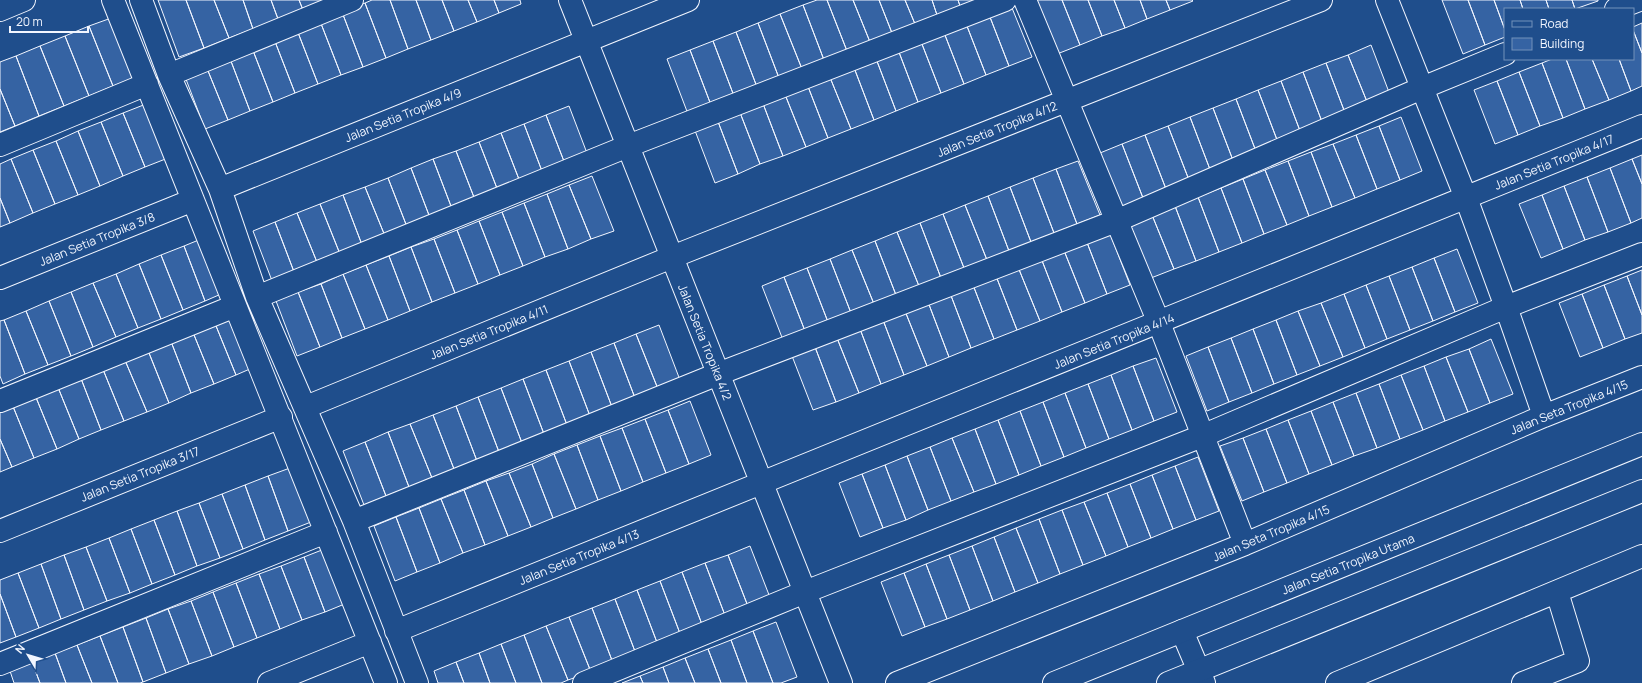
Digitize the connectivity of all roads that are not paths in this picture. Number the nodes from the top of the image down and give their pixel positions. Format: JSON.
{"nodes":[{"id":1,"x":24,"y":0,"type":"edge"},
{"id":2,"x":113,"y":0,"type":"edge"},
{"id":3,"x":141,"y":0,"type":"edge"},
{"id":4,"x":352,"y":0,"type":"edge"},
{"id":5,"x":570,"y":0,"type":"edge"},
{"id":6,"x":688,"y":0,"type":"edge"},
{"id":7,"x":1005,"y":0,"type":"edge"},
{"id":8,"x":1025,"y":0,"type":"edge"},
{"id":9,"x":1321,"y":0,"type":"edge"},
{"id":10,"x":1387,"y":0,"type":"edge"},
{"id":11,"x":1639,"y":0,"type":"edge"},
{"id":12,"x":1619,"y":8,"type":"edge"},
{"id":13,"x":0,"y":10,"type":"edge"},
{"id":14,"x":586,"y":41,"type":"junction"},
{"id":15,"x":1504,"y":54,"type":"edge"},
{"id":16,"x":169,"y":75,"type":"junction"},
{"id":17,"x":147,"y":84,"type":"junction"},
{"id":18,"x":1422,"y":88,"type":"junction"},
{"id":19,"x":1067,"y":102,"type":"junction"},
{"id":20,"x":1642,"y":126,"type":"edge"},
{"id":21,"x":0,"y":145,"type":"edge"},
{"id":22,"x":628,"y":146,"type":"junction"},
{"id":23,"x":220,"y":189,"type":"junction"},
{"id":24,"x":1466,"y":198,"type":"junction"},
{"id":25,"x":193,"y":200,"type":"junction"},
{"id":26,"x":1116,"y":221,"type":"junction"},
{"id":27,"x":1642,"y":254,"type":"edge"},
{"id":28,"x":672,"y":257,"type":"junction"},
{"id":29,"x":0,"y":278,"type":"edge"},
{"id":30,"x":257,"y":297,"type":"junction"},
{"id":31,"x":236,"y":306,"type":"junction"},
{"id":32,"x":1506,"y":307,"type":"junction"},
{"id":33,"x":1159,"y":323,"type":"junction"},
{"id":34,"x":718,"y":374,"type":"junction"},
{"id":35,"x":1642,"y":377,"type":"edge"},
{"id":36,"x":0,"y":401,"type":"edge"},
{"id":37,"x":306,"y":407,"type":"junction"},
{"id":38,"x":1544,"y":416,"type":"junction"},
{"id":39,"x":281,"y":417,"type":"junction"},
{"id":40,"x":1202,"y":436,"type":"junction"},
{"id":41,"x":1642,"y":444,"type":"edge"},
{"id":42,"x":761,"y":483,"type":"junction"},
{"id":43,"x":1642,"y":491,"type":"edge"},
{"id":44,"x":354,"y":521,"type":"junction"},
{"id":45,"x":0,"y":531,"type":"edge"},
{"id":46,"x":326,"y":532,"type":"junction"},
{"id":47,"x":1245,"y":544,"type":"junction"},
{"id":48,"x":1642,"y":556,"type":"edge"},
{"id":49,"x":805,"y":592,"type":"junction"},
{"id":50,"x":1557,"y":592,"type":"junction"},
{"id":51,"x":396,"y":631,"type":"junction"},
{"id":52,"x":1182,"y":631,"type":"junction"},
{"id":53,"x":370,"y":642,"type":"junction"},
{"id":54,"x":0,"y":664,"type":"edge"},
{"id":55,"x":1202,"y":677,"type":"edge"},
{"id":56,"x":269,"y":683,"type":"edge"},
{"id":57,"x":386,"y":683,"type":"edge"},
{"id":58,"x":416,"y":683,"type":"edge"},
{"id":59,"x":584,"y":683,"type":"edge"},
{"id":60,"x":841,"y":683,"type":"edge"},
{"id":61,"x":897,"y":683,"type":"edge"},
{"id":62,"x":1054,"y":683,"type":"edge"},
{"id":63,"x":1168,"y":683,"type":"edge"},
{"id":64,"x":1337,"y":683,"type":"edge"},
{"id":65,"x":1523,"y":683,"type":"edge"}],
"edges":[{"from":1,"to":13,"type":"street"},
{"from":2,"to":17,"type":"street"},
{"from":3,"to":16,"type":"street"},
{"from":4,"to":16,"type":"street"},
{"from":5,"to":14,"type":"street","name":"Jalan Setia Tropika 4/2"},
{"from":6,"to":14,"type":"street","name":"Jalan Setia Tropika 4/9"},
{"from":7,"to":22,"type":"street"},
{"from":8,"to":19,"type":"street"},
{"from":9,"to":19,"type":"street","name":"Jalan Setia Tropika 4/12"},
{"from":10,"to":18,"type":"street"},
{"from":11,"to":12,"type":"street"},
{"from":14,"to":22,"type":"street","name":"Jalan Setia Tropika 4/2"},
{"from":14,"to":23,"type":"street","name":"Jalan Setia Tropika 4/9"},
{"from":15,"to":18,"type":"street"},
{"from":16,"to":23,"type":"street"},
{"from":17,"to":21,"type":"street"},
{"from":17,"to":25,"type":"street"},
{"from":18,"to":24,"type":"street"},
{"from":18,"to":26,"type":"street"},
{"from":19,"to":26,"type":"street"},
{"from":19,"to":28,"type":"street","name":"Jalan Setia Tropika 4/12"},
{"from":20,"to":24,"type":"street","name":"Jalan Setia Tropika 4/17"},
{"from":22,"to":28,"type":"street","name":"Jalan Setia Tropika 4/2"},
{"from":22,"to":30,"type":"street"},
{"from":23,"to":30,"type":"street"},
{"from":24,"to":32,"type":"street"},
{"from":24,"to":33,"type":"street","name":"Jalan Setia Tropika 4/14"},
{"from":25,"to":29,"type":"street","name":"Jalan Setia Tropika 3/8"},
{"from":25,"to":31,"type":"street"},
{"from":26,"to":33,"type":"street"},
{"from":26,"to":34,"type":"street"},
{"from":27,"to":32,"type":"street"},
{"from":28,"to":34,"type":"street","name":"Jalan Setia Tropika 4/2"},
{"from":28,"to":37,"type":"street","name":"Jalan Setia Tropika 4/11"},
{"from":30,"to":37,"type":"street"},
{"from":31,"to":36,"type":"street"},
{"from":31,"to":39,"type":"street"},
{"from":32,"to":38,"type":"street"},
{"from":32,"to":40,"type":"street"},
{"from":33,"to":40,"type":"street"},
{"from":33,"to":42,"type":"street","name":"Jalan Setia Tropika 4/14"},
{"from":34,"to":42,"type":"street","name":"Jalan Setia Tropika 4/2"},
{"from":34,"to":44,"type":"street"},
{"from":35,"to":38,"type":"street","name":"Jalan Seta Tropika 4/15"},
{"from":37,"to":44,"type":"street"},
{"from":38,"to":47,"type":"street","name":"Jalan Seta Tropika 4/15"},
{"from":39,"to":45,"type":"street","name":"Jalan Setia Tropika 3/17"},
{"from":39,"to":46,"type":"street"},
{"from":40,"to":47,"type":"street"},
{"from":40,"to":49,"type":"street"},
{"from":41,"to":52,"type":"street","name":"Jalan Setia Tropika Utama"},
{"from":42,"to":49,"type":"street","name":"Jalan Setia Tropika 4/2"},
{"from":42,"to":51,"type":"street","name":"Jalan Setia Tropika 4/13"},
{"from":43,"to":55,"type":"street"},
{"from":44,"to":51,"type":"street"},
{"from":46,"to":53,"type":"street"},
{"from":46,"to":54,"type":"street"},
{"from":47,"to":61,"type":"street","name":"Jalan Seta Tropika 4/15"},
{"from":48,"to":50,"type":"street"},
{"from":49,"to":59,"type":"street"},
{"from":49,"to":60,"type":"street","name":"Jalan Setia Tropika 4/2"},
{"from":50,"to":64,"type":"street"},
{"from":50,"to":65,"type":"street"},
{"from":51,"to":58,"type":"street"},
{"from":52,"to":55,"type":"street"},
{"from":52,"to":62,"type":"street","name":"Jalan Setia Tropika Utama"},
{"from":53,"to":56,"type":"street"},
{"from":53,"to":57,"type":"street"},
{"from":55,"to":63,"type":"street"}]}
